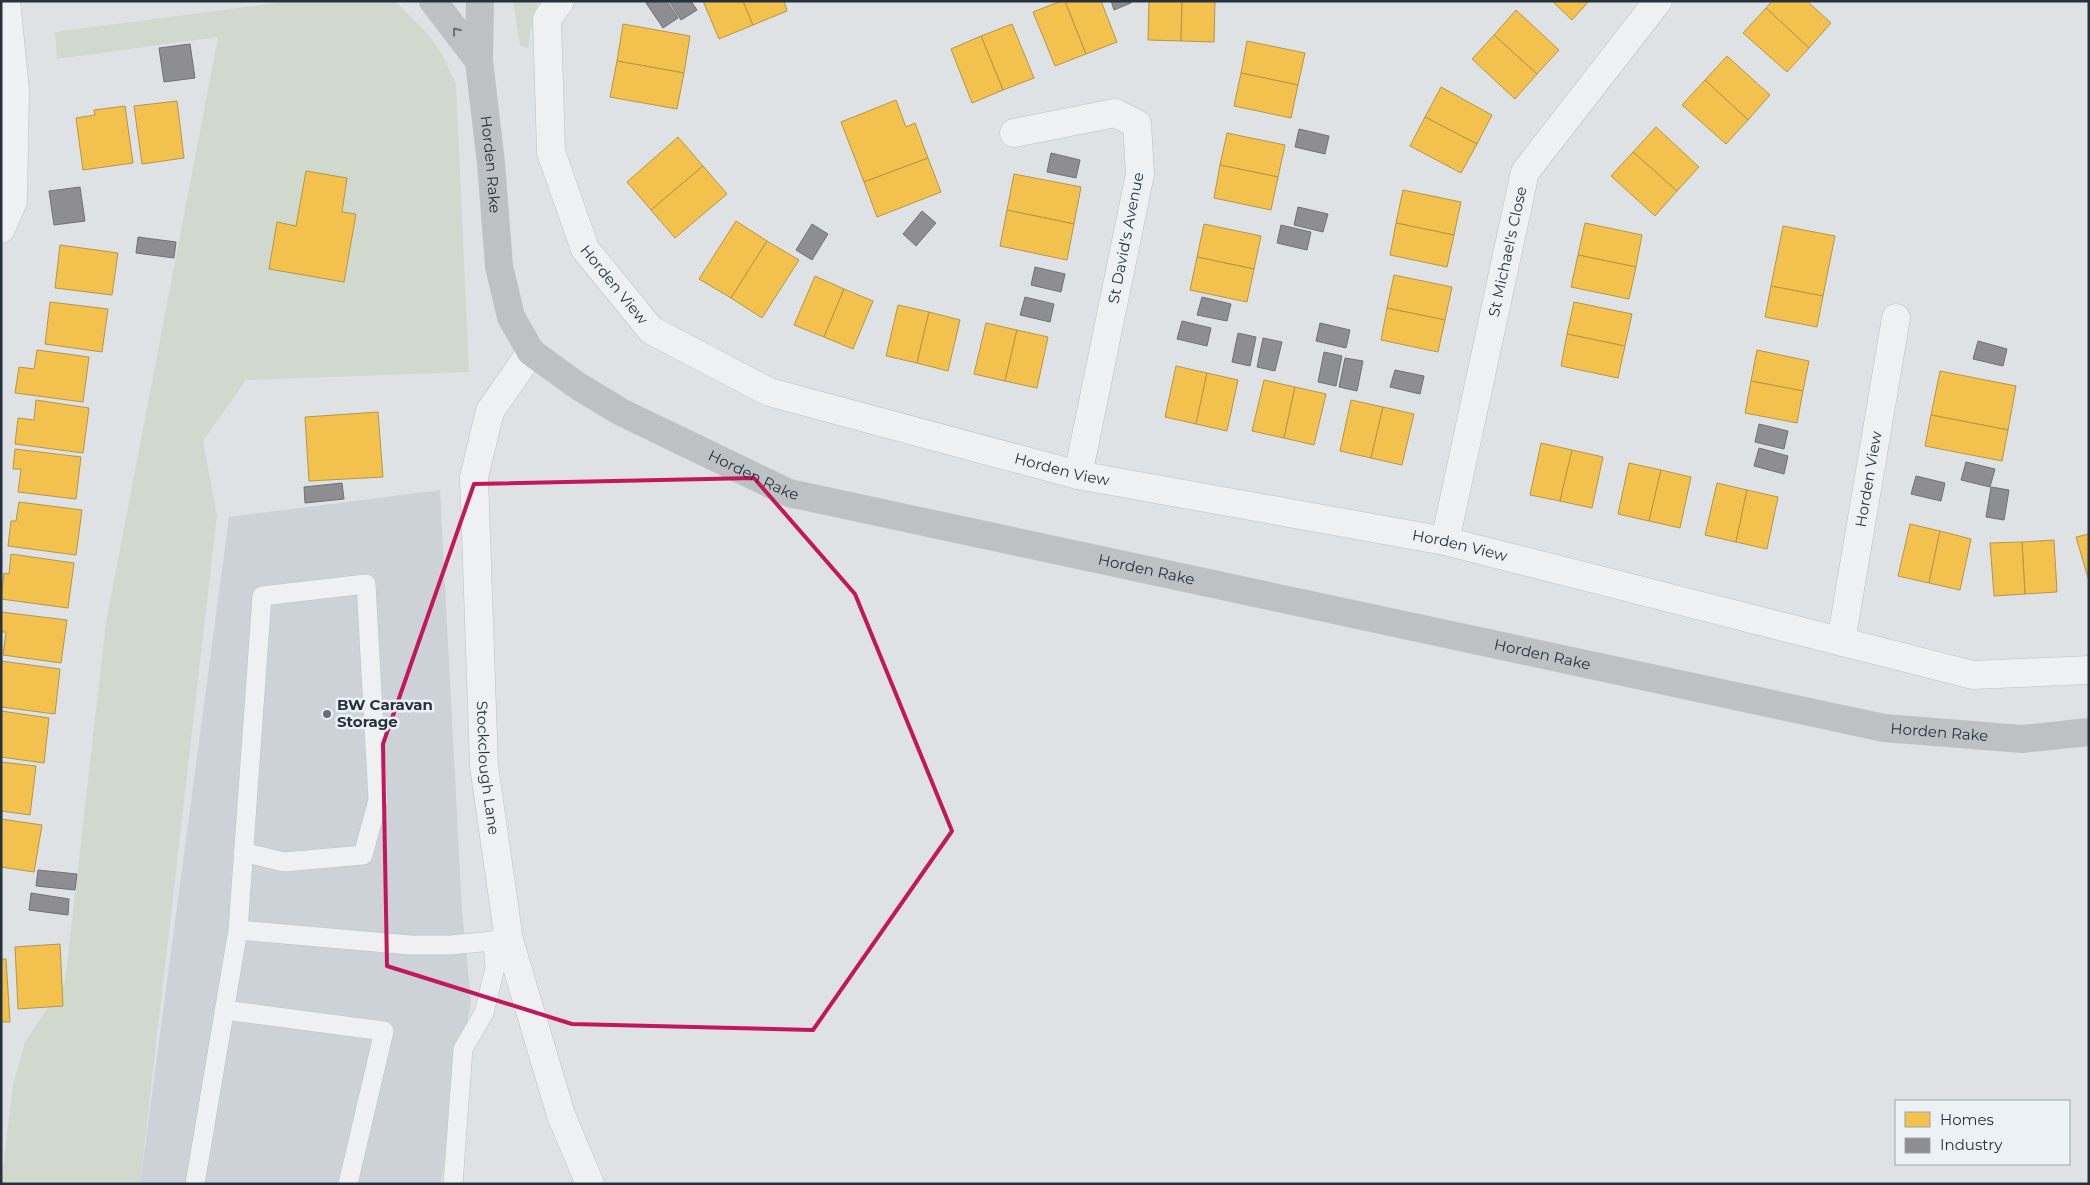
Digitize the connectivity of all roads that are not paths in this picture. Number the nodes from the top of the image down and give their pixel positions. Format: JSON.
{"nodes":[{"id":1,"x":6,"y":1,"type":"edge"},
{"id":2,"x":433,"y":1,"type":"edge"},
{"id":3,"x":480,"y":1,"type":"edge"},
{"id":4,"x":560,"y":1,"type":"edge"},
{"id":5,"x":1658,"y":1,"type":"edge"},
{"id":6,"x":479,"y":60,"type":"junction"},
{"id":7,"x":8,"y":118,"type":"edge"},
{"id":8,"x":1014,"y":133,"type":"dead end"},
{"id":9,"x":1,"y":228,"type":"edge"},
{"id":10,"x":1896,"y":318,"type":"dead end"},
{"id":11,"x":532,"y":352,"type":"junction"},
{"id":12,"x":1078,"y":475,"type":"junction"},
{"id":13,"x":1445,"y":541,"type":"junction"},
{"id":14,"x":1841,"y":642,"type":"junction"},
{"id":15,"x":2089,"y":670,"type":"edge"},
{"id":16,"x":2089,"y":732,"type":"edge"},
{"id":17,"x":243,"y":852,"type":"junction"},
{"id":18,"x":238,"y":930,"type":"junction"},
{"id":19,"x":501,"y":940,"type":"junction"},
{"id":20,"x":224,"y":1010,"type":"junction"},
{"id":21,"x":195,"y":1184,"type":"edge"},
{"id":22,"x":348,"y":1184,"type":"edge"},
{"id":23,"x":452,"y":1184,"type":"edge"},
{"id":24,"x":590,"y":1184,"type":"edge"}],
"edges":[{"from":1,"to":7,"type":"street"},
{"from":6,"to":2,"type":"street","one_way":true},
{"from":3,"to":6,"type":"street","name":"Horden Rake"},
{"from":4,"to":12,"type":"street","name":"Horden View"},
{"from":5,"to":13,"type":"street","name":"St Michael's Close"},
{"from":6,"to":11,"type":"street","name":"Horden Rake"},
{"from":7,"to":9,"type":"street"},
{"from":8,"to":12,"type":"street","name":"St David's Avenue"},
{"from":10,"to":14,"type":"street","name":"Horden View"},
{"from":11,"to":16,"type":"street","name":"Horden Rake"},
{"from":11,"to":19,"type":"street","name":"Stockclough Lane"},
{"from":12,"to":13,"type":"street","name":"Horden View"},
{"from":13,"to":14,"type":"street","name":"Horden View"},
{"from":14,"to":15,"type":"street","name":"Horden View"},
{"from":17,"to":17,"type":"lane"},
{"from":17,"to":18,"type":"lane"},
{"from":18,"to":19,"type":"lane"},
{"from":18,"to":20,"type":"lane"},
{"from":19,"to":23,"type":"lane"},
{"from":19,"to":24,"type":"street","name":"Stockclough Lane"},
{"from":20,"to":21,"type":"lane"},
{"from":20,"to":22,"type":"lane"}]}
